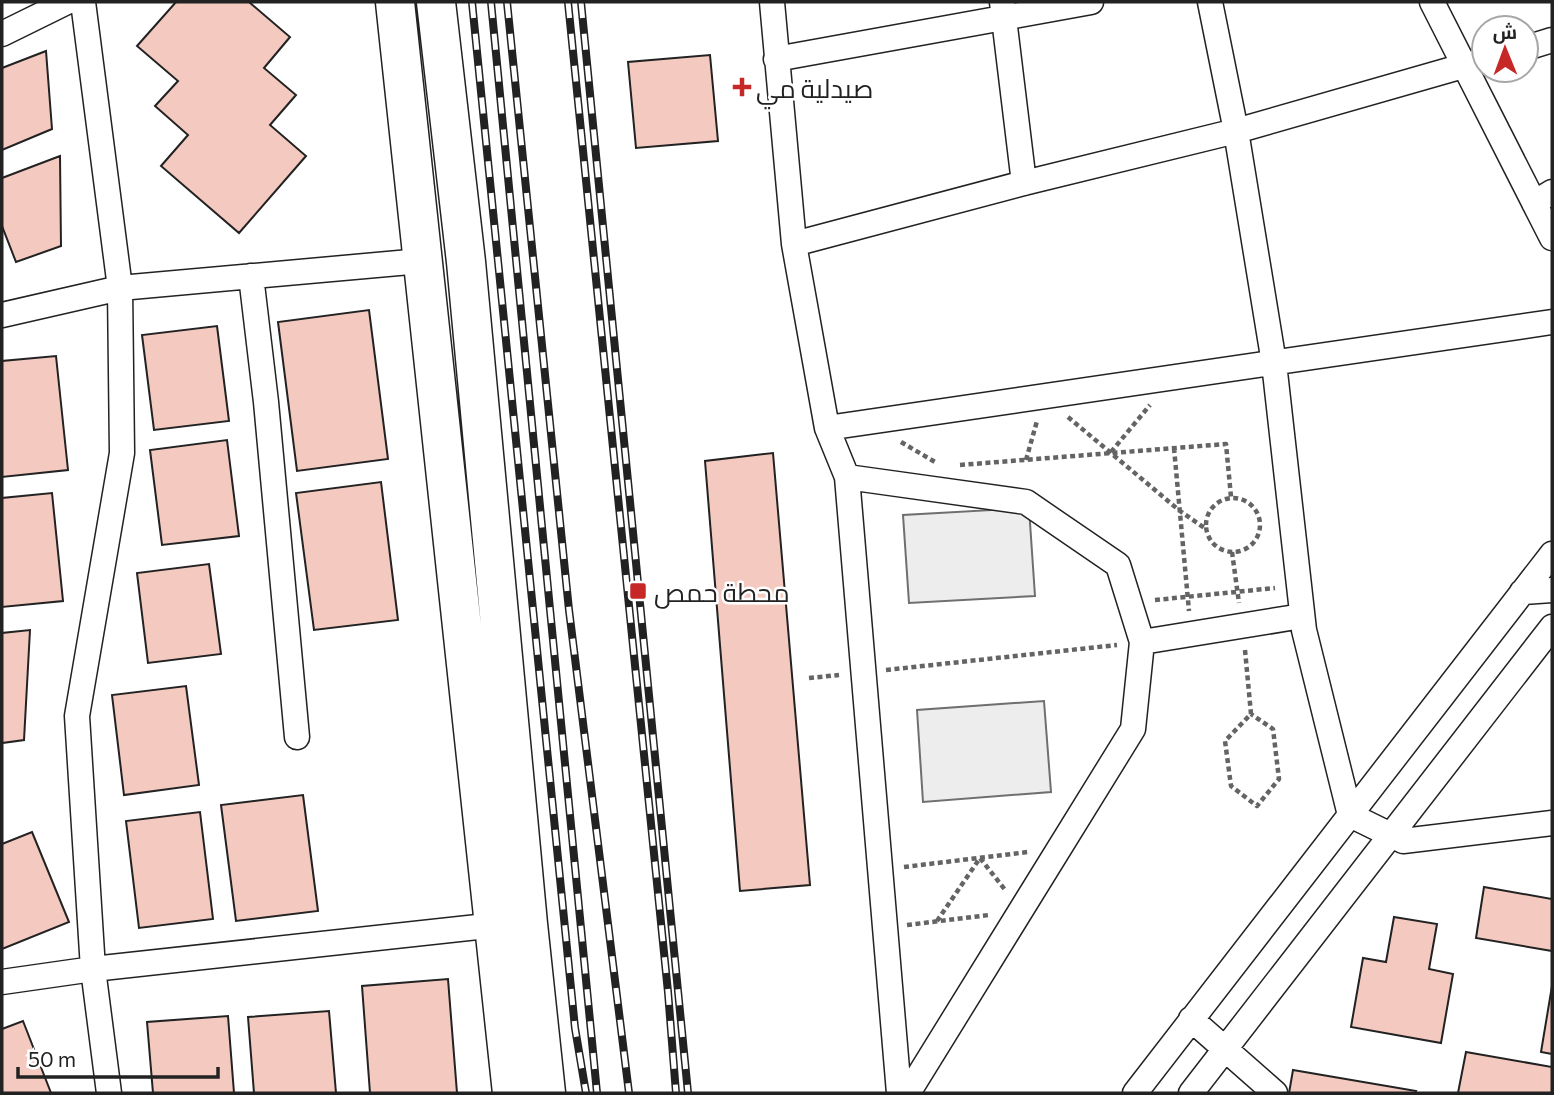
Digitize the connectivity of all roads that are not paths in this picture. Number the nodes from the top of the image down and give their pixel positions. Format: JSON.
{"nodes":[{"id":1,"x":66,"y":2,"type":"edge"},
{"id":2,"x":83,"y":2,"type":"edge"},
{"id":3,"x":395,"y":2,"type":"edge"},
{"id":4,"x":436,"y":2,"type":"edge"},
{"id":5,"x":772,"y":2,"type":"edge"},
{"id":6,"x":1091,"y":2,"type":"edge"},
{"id":7,"x":1210,"y":2,"type":"edge"},
{"id":8,"x":1433,"y":2,"type":"edge"},
{"id":9,"x":1003,"y":9,"type":"edge"},
{"id":10,"x":2,"y":34,"type":"edge"},
{"id":11,"x":1470,"y":57,"type":"edge"},
{"id":12,"x":776,"y":59,"type":"junction"},
{"id":13,"x":1470,"y":64,"type":"edge"},
{"id":14,"x":1485,"y":84,"type":"edge"},
{"id":15,"x":1236,"y":131,"type":"junction"},
{"id":16,"x":1024,"y":183,"type":"junction"},
{"id":17,"x":1543,"y":197,"type":"edge"},
{"id":18,"x":1552,"y":238,"type":"edge"},
{"id":19,"x":794,"y":244,"type":"junction"},
{"id":20,"x":421,"y":261,"type":"junction"},
{"id":21,"x":251,"y":276,"type":"junction"},
{"id":22,"x":120,"y":288,"type":"junction"},
{"id":23,"x":2,"y":315,"type":"edge"},
{"id":24,"x":1552,"y":322,"type":"edge"},
{"id":25,"x":1274,"y":363,"type":"junction"},
{"id":26,"x":827,"y":428,"type":"junction"},
{"id":27,"x":847,"y":477,"type":"junction"},
{"id":28,"x":1552,"y":554,"type":"edge"},
{"id":29,"x":1552,"y":590,"type":"edge"},
{"id":30,"x":1522,"y":592,"type":"junction"},
{"id":31,"x":1302,"y":617,"type":"junction"},
{"id":32,"x":1552,"y":627,"type":"edge"},
{"id":33,"x":1142,"y":642,"type":"junction"},
{"id":34,"x":297,"y":737,"type":"dead end"},
{"id":35,"x":1350,"y":815,"type":"junction"},
{"id":36,"x":1552,"y":823,"type":"edge"},
{"id":37,"x":1390,"y":834,"type":"junction"},
{"id":38,"x":496,"y":925,"type":"junction"},
{"id":39,"x":93,"y":970,"type":"junction"},
{"id":40,"x":2,"y":982,"type":"edge"},
{"id":41,"x":1191,"y":1020,"type":"junction"},
{"id":42,"x":1225,"y":1049,"type":"junction"},
{"id":43,"x":109,"y":1093,"type":"edge"},
{"id":44,"x":512,"y":1093,"type":"edge"},
{"id":45,"x":547,"y":1093,"type":"edge"},
{"id":46,"x":899,"y":1093,"type":"edge"},
{"id":47,"x":908,"y":1093,"type":"edge"},
{"id":48,"x":1135,"y":1093,"type":"edge"},
{"id":49,"x":1191,"y":1093,"type":"edge"},
{"id":50,"x":1275,"y":1093,"type":"edge"}],
"edges":[{"from":1,"to":10,"type":"street"},
{"from":2,"to":22,"type":"street"},
{"from":3,"to":20,"type":"main road"},
{"from":4,"to":45,"type":"main road"},
{"from":5,"to":12,"type":"street"},
{"from":6,"to":9,"type":"street"},
{"from":7,"to":15,"type":"street"},
{"from":8,"to":11,"type":"street"},
{"from":9,"to":12,"type":"street"},
{"from":9,"to":16,"type":"street"},
{"from":12,"to":19,"type":"street"},
{"from":13,"to":15,"type":"street"},
{"from":14,"to":17,"type":"street"},
{"from":15,"to":16,"type":"street"},
{"from":15,"to":25,"type":"street"},
{"from":16,"to":19,"type":"street"},
{"from":17,"to":18,"type":"street"},
{"from":19,"to":26,"type":"street"},
{"from":20,"to":21,"type":"street"},
{"from":20,"to":38,"type":"main road"},
{"from":21,"to":22,"type":"street"},
{"from":21,"to":34,"type":"street"},
{"from":22,"to":23,"type":"street"},
{"from":22,"to":39,"type":"street"},
{"from":24,"to":25,"type":"street"},
{"from":25,"to":26,"type":"street"},
{"from":25,"to":31,"type":"street"},
{"from":26,"to":27,"type":"street"},
{"from":27,"to":33,"type":"street"},
{"from":27,"to":46,"type":"street"},
{"from":28,"to":30,"type":"street"},
{"from":29,"to":30,"type":"street"},
{"from":30,"to":35,"type":"street"},
{"from":31,"to":33,"type":"street"},
{"from":31,"to":35,"type":"street"},
{"from":32,"to":37,"type":"street"},
{"from":33,"to":47,"type":"street"},
{"from":35,"to":37,"type":"street"},
{"from":35,"to":41,"type":"street"},
{"from":36,"to":37,"type":"street"},
{"from":37,"to":42,"type":"street"},
{"from":38,"to":39,"type":"street"},
{"from":38,"to":44,"type":"main road"},
{"from":39,"to":40,"type":"street"},
{"from":39,"to":43,"type":"street"},
{"from":41,"to":42,"type":"street"},
{"from":41,"to":48,"type":"street"},
{"from":42,"to":49,"type":"street"},
{"from":42,"to":50,"type":"street"}]}
